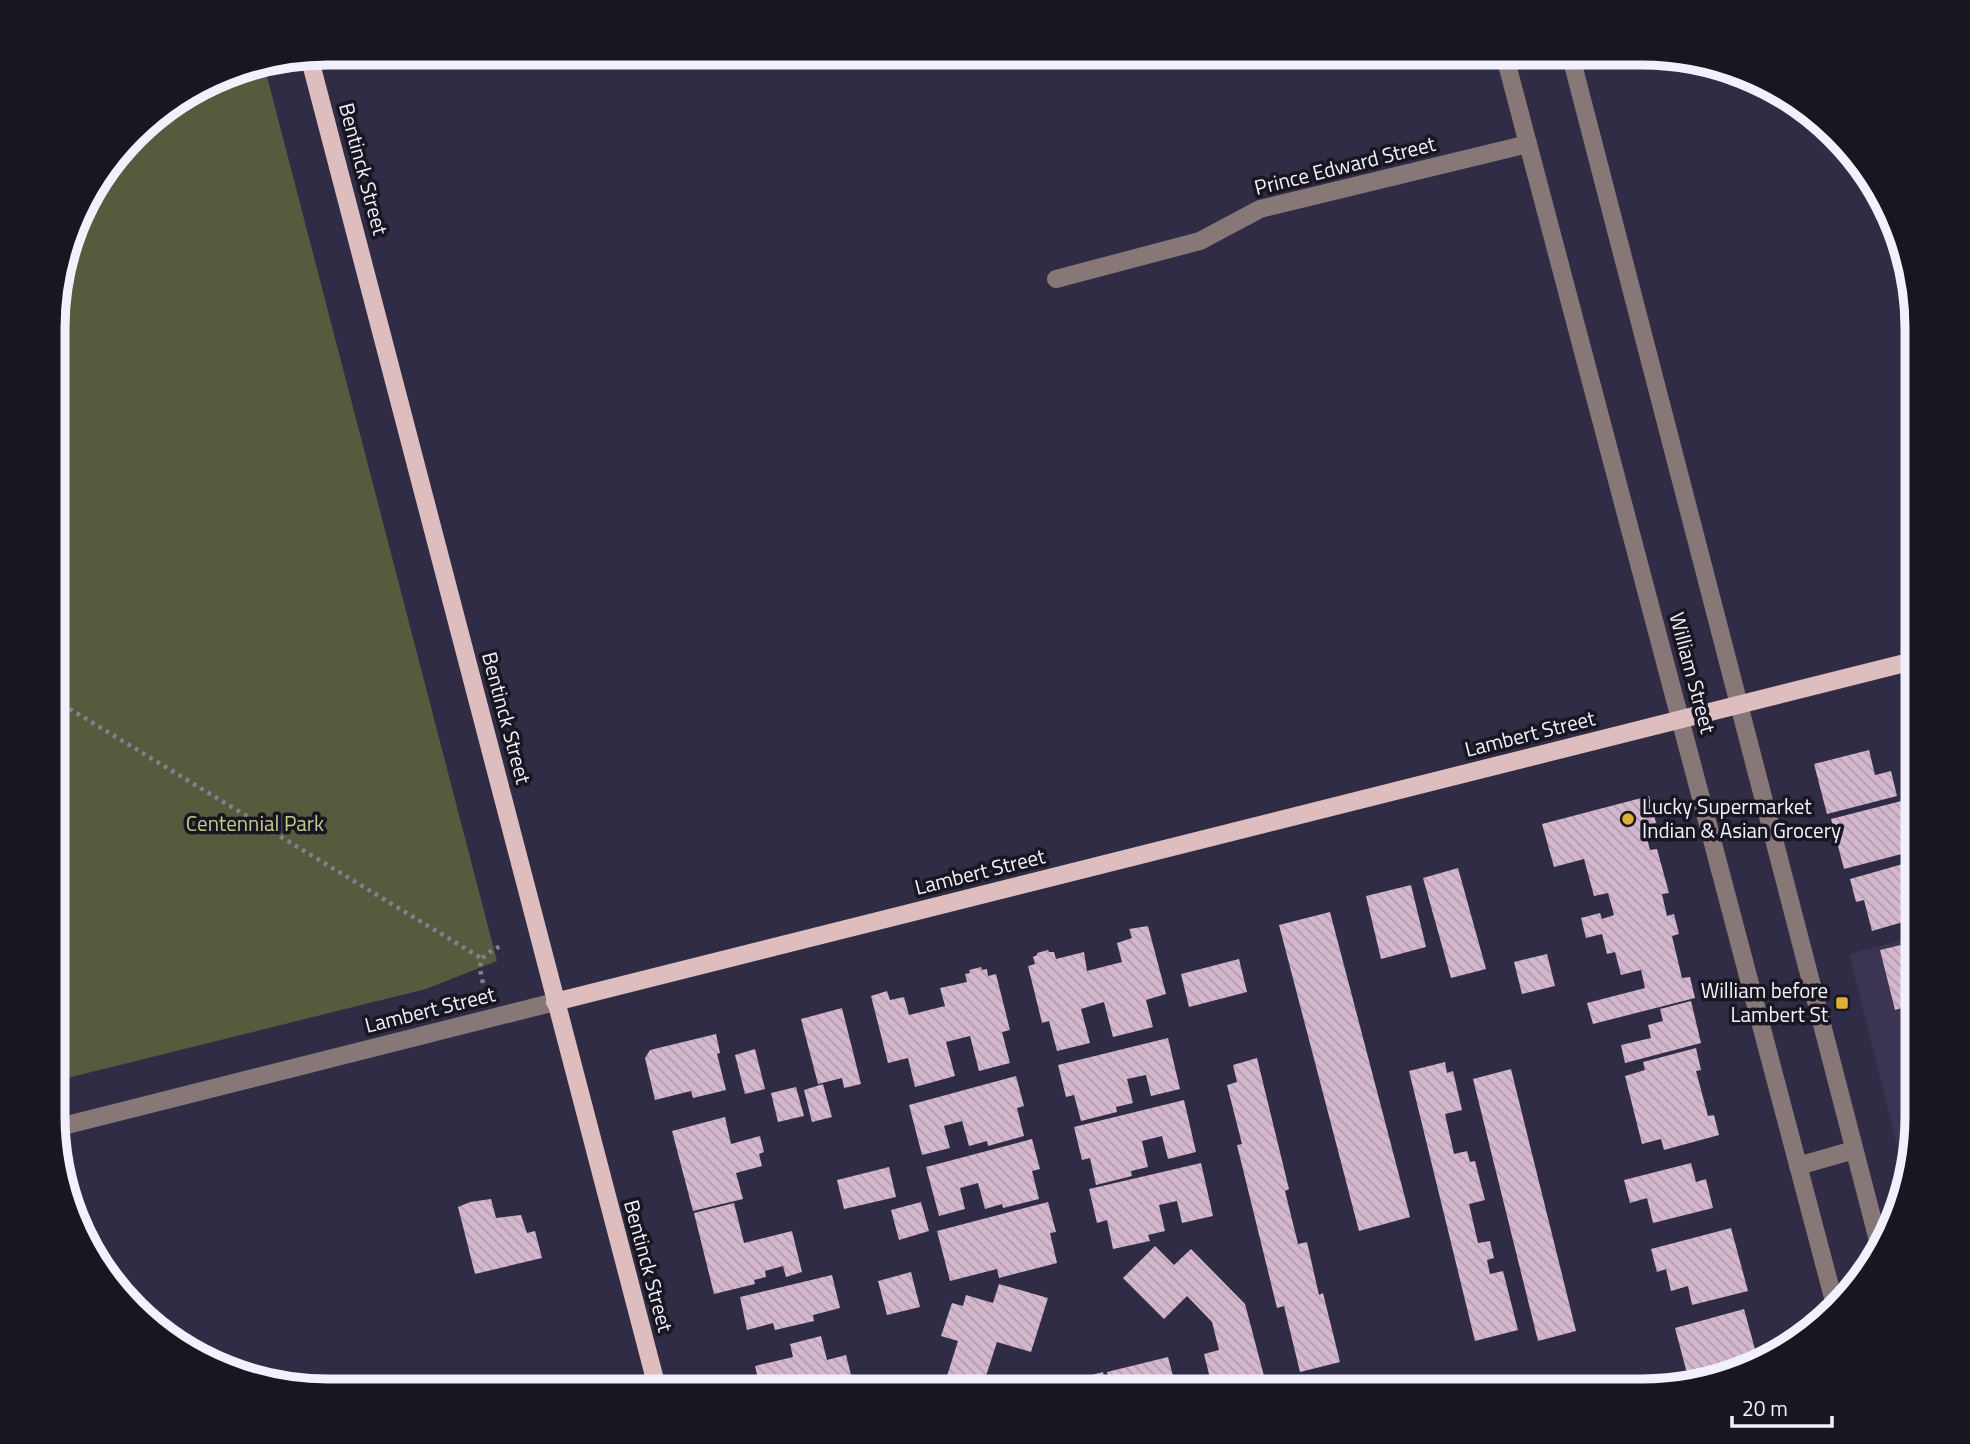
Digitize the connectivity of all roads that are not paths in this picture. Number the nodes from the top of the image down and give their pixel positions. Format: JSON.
{"nodes":[{"id":1,"x":311,"y":65,"type":"edge"},
{"id":2,"x":1507,"y":65,"type":"edge"},
{"id":3,"x":1573,"y":65,"type":"edge"},
{"id":4,"x":1528,"y":144,"type":"junction"},
{"id":5,"x":1056,"y":279,"type":"dead end"},
{"id":6,"x":1905,"y":663,"type":"edge"},
{"id":7,"x":1739,"y":705,"type":"junction"},
{"id":8,"x":1681,"y":719,"type":"junction"},
{"id":9,"x":555,"y":1002,"type":"junction"},
{"id":10,"x":65,"y":1125,"type":"edge"},
{"id":11,"x":1854,"y":1150,"type":"junction"},
{"id":12,"x":1798,"y":1166,"type":"junction"},
{"id":13,"x":1877,"y":1235,"type":"edge"},
{"id":14,"x":1833,"y":1297,"type":"edge"},
{"id":15,"x":655,"y":1379,"type":"edge"}],
"edges":[{"from":1,"to":9,"type":"main road","name":"Bentinck Street"},
{"from":2,"to":4,"type":"street","name":"William Street"},
{"from":3,"to":7,"type":"street","name":"William Street"},
{"from":4,"to":5,"type":"street","name":"Prince Edward Street"},
{"from":4,"to":8,"type":"street","name":"William Street"},
{"from":6,"to":7,"type":"main road","name":"Lambert Street"},
{"from":7,"to":8,"type":"main road","name":"Lambert Street"},
{"from":7,"to":11,"type":"street","name":"William Street"},
{"from":8,"to":9,"type":"main road","name":"Lambert Street"},
{"from":8,"to":12,"type":"street","name":"William Street"},
{"from":9,"to":10,"type":"street","name":"Lambert Street"},
{"from":9,"to":15,"type":"main road","name":"Bentinck Street"},
{"from":11,"to":12,"type":"street"},
{"from":11,"to":13,"type":"street","name":"William Street"},
{"from":12,"to":14,"type":"street","name":"William Street"}]}
